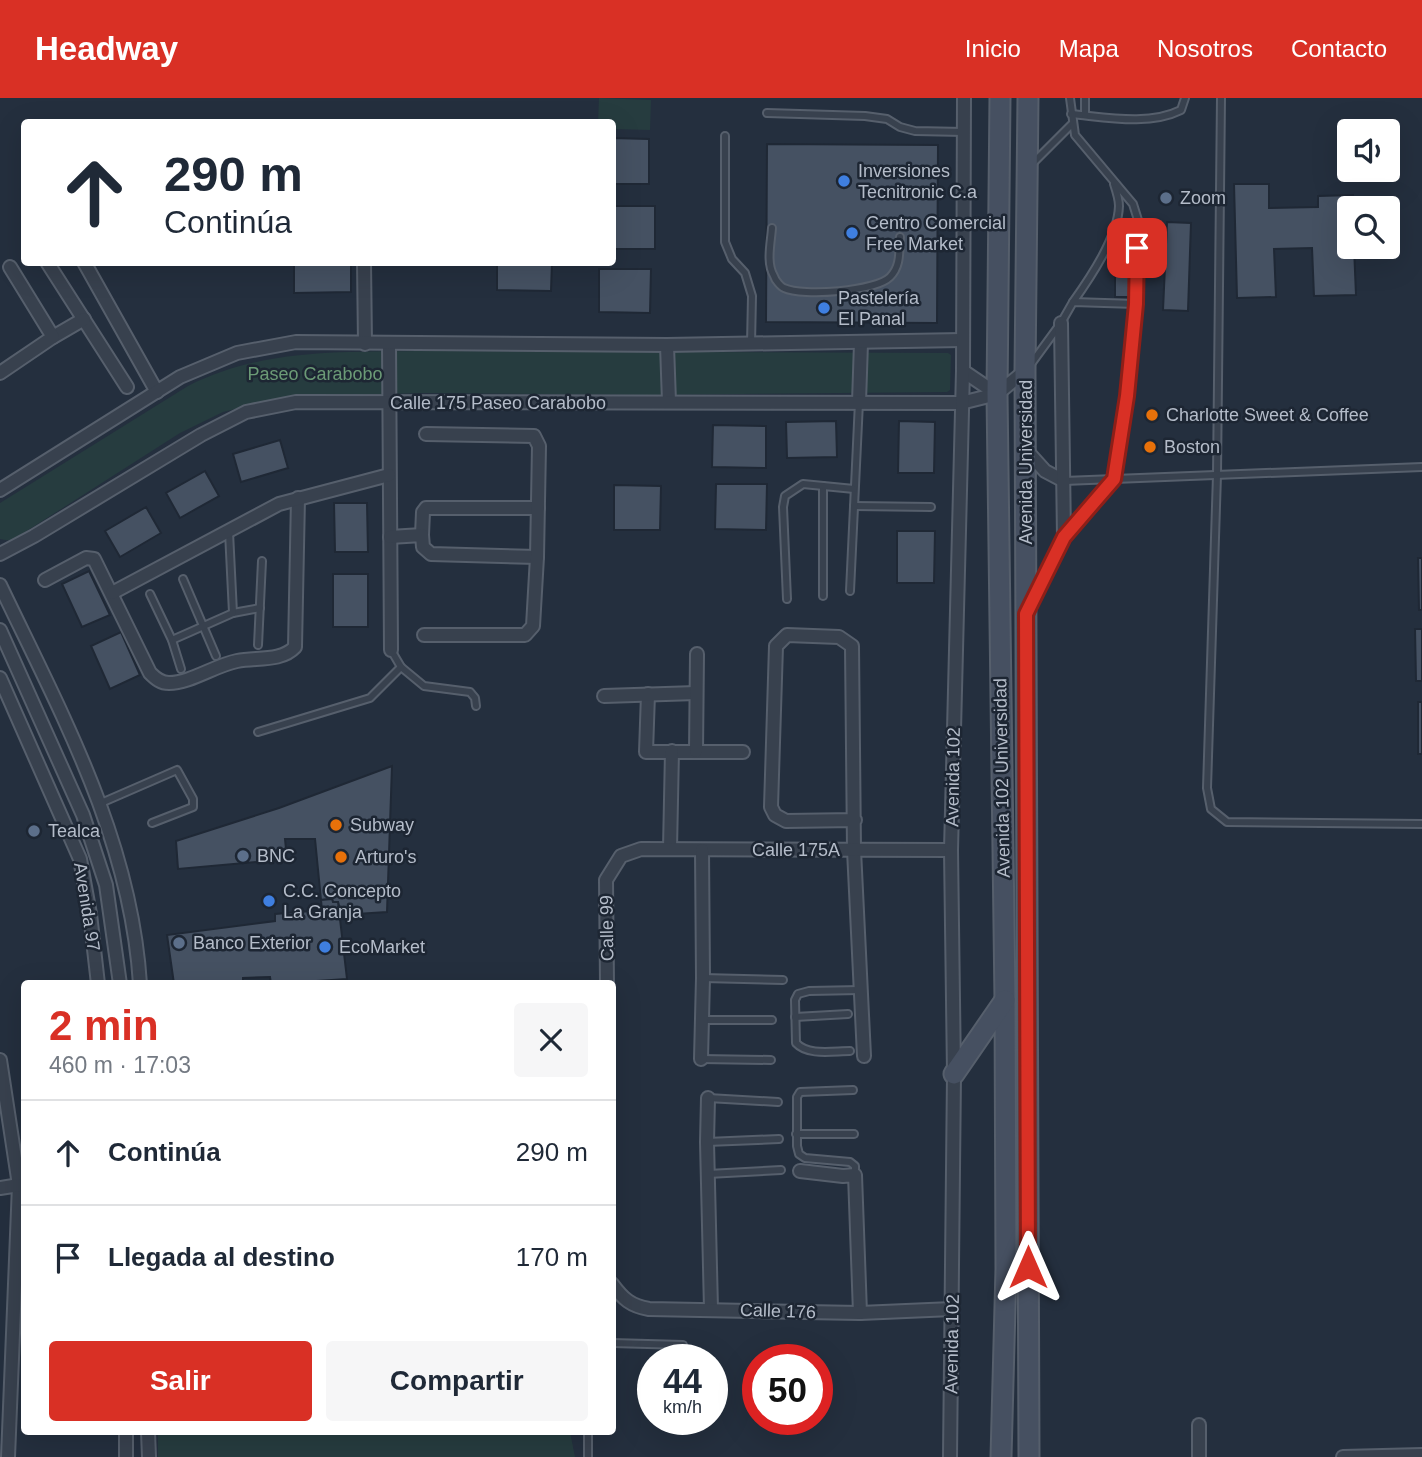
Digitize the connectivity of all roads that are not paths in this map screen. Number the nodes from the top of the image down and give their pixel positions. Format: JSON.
{"nodes":[{"id":1,"x":964,"y":98,"type":"edge"},
{"id":2,"x":1000,"y":98,"type":"edge"},
{"id":3,"x":1028,"y":98,"type":"edge"},
{"id":4,"x":1070,"y":98,"type":"edge"},
{"id":5,"x":1085,"y":98,"type":"edge"},
{"id":6,"x":1185,"y":98,"type":"edge"},
{"id":7,"x":1221,"y":98,"type":"edge"},
{"id":8,"x":767,"y":113,"type":"dead end"},
{"id":9,"x":1071,"y":114,"type":"junction"},
{"id":10,"x":1085,"y":115,"type":"junction"},
{"id":11,"x":1072,"y":124,"type":"junction"},
{"id":12,"x":964,"y":132,"type":"junction"},
{"id":13,"x":725,"y":136,"type":"dead end"},
{"id":14,"x":1027,"y":169,"type":"junction"},
{"id":15,"x":1113,"y":180,"type":"junction"},
{"id":16,"x":772,"y":228,"type":"dead end"},
{"id":17,"x":900,"y":237,"type":"dead end"},
{"id":18,"x":50,"y":266,"type":"edge"},
{"id":19,"x":86,"y":266,"type":"edge"},
{"id":20,"x":364,"y":266,"type":"edge"},
{"id":21,"x":10,"y":267,"type":"dead end"},
{"id":22,"x":1073,"y":302,"type":"junction"},
{"id":23,"x":1136,"y":304,"type":"junction"},
{"id":24,"x":84,"y":319,"type":"junction"},
{"id":25,"x":1061,"y":323,"type":"junction"},
{"id":26,"x":53,"y":337,"type":"junction"},
{"id":27,"x":962,"y":340,"type":"junction"},
{"id":28,"x":861,"y":343,"type":"junction"},
{"id":29,"x":365,"y":344,"type":"junction"},
{"id":30,"x":389,"y":344,"type":"junction"},
{"id":31,"x":751,"y":344,"type":"junction"},
{"id":32,"x":667,"y":345,"type":"junction"},
{"id":33,"x":962,"y":371,"type":"junction"},
{"id":34,"x":1025,"y":371,"type":"junction"},
{"id":35,"x":0,"y":373,"type":"edge"},
{"id":36,"x":127,"y":387,"type":"dead end"},
{"id":37,"x":157,"y":392,"type":"junction"},
{"id":38,"x":997,"y":394,"type":"junction"},
{"id":39,"x":668,"y":402,"type":"junction"},
{"id":40,"x":859,"y":402,"type":"junction"},
{"id":41,"x":388,"y":403,"type":"junction"},
{"id":42,"x":961,"y":403,"type":"junction"},
{"id":43,"x":426,"y":434,"type":"dead end"},
{"id":44,"x":1026,"y":449,"type":"junction"},
{"id":45,"x":1422,"y":467,"type":"edge"},
{"id":46,"x":389,"y":475,"type":"junction"},
{"id":47,"x":1217,"y":475,"type":"junction"},
{"id":48,"x":1114,"y":479,"type":"junction"},
{"id":49,"x":1064,"y":481,"type":"junction"},
{"id":50,"x":823,"y":486,"type":"junction"},
{"id":51,"x":854,"y":489,"type":"junction"},
{"id":52,"x":0,"y":490,"type":"edge"},
{"id":53,"x":298,"y":498,"type":"junction"},
{"id":54,"x":854,"y":506,"type":"junction"},
{"id":55,"x":538,"y":508,"type":"junction"},
{"id":56,"x":931,"y":508,"type":"dead end"},
{"id":57,"x":229,"y":530,"type":"junction"},
{"id":58,"x":422,"y":535,"type":"junction"},
{"id":59,"x":390,"y":537,"type":"junction"},
{"id":60,"x":1064,"y":537,"type":"junction"},
{"id":61,"x":0,"y":554,"type":"edge"},
{"id":62,"x":537,"y":557,"type":"junction"},
{"id":63,"x":262,"y":561,"type":"dead end"},
{"id":64,"x":183,"y":579,"type":"dead end"},
{"id":65,"x":45,"y":580,"type":"dead end"},
{"id":66,"x":0,"y":585,"type":"edge"},
{"id":67,"x":850,"y":592,"type":"dead end"},
{"id":68,"x":112,"y":593,"type":"junction"},
{"id":69,"x":150,"y":594,"type":"dead end"},
{"id":70,"x":823,"y":596,"type":"dead end"},
{"id":71,"x":787,"y":600,"type":"dead end"},
{"id":72,"x":260,"y":608,"type":"junction"},
{"id":73,"x":233,"y":613,"type":"junction"},
{"id":74,"x":1026,"y":614,"type":"junction"},
{"id":75,"x":205,"y":627,"type":"junction"},
{"id":76,"x":0,"y":630,"type":"edge"},
{"id":77,"x":424,"y":635,"type":"dead end"},
{"id":78,"x":172,"y":640,"type":"junction"},
{"id":79,"x":258,"y":645,"type":"dead end"},
{"id":80,"x":391,"y":650,"type":"joint"},
{"id":81,"x":697,"y":654,"type":"dead end"},
{"id":82,"x":216,"y":656,"type":"dead end"},
{"id":83,"x":401,"y":667,"type":"junction"},
{"id":84,"x":181,"y":669,"type":"dead end"},
{"id":85,"x":0,"y":678,"type":"edge"},
{"id":86,"x":696,"y":693,"type":"junction"},
{"id":87,"x":648,"y":694,"type":"junction"},
{"id":88,"x":604,"y":696,"type":"dead end"},
{"id":89,"x":476,"y":706,"type":"dead end"},
{"id":90,"x":258,"y":732,"type":"dead end"},
{"id":91,"x":672,"y":751,"type":"junction"},
{"id":92,"x":696,"y":751,"type":"junction"},
{"id":93,"x":743,"y":752,"type":"dead end"},
{"id":94,"x":101,"y":803,"type":"junction"},
{"id":95,"x":855,"y":820,"type":"junction"},
{"id":96,"x":152,"y":823,"type":"dead end"},
{"id":97,"x":1422,"y":824,"type":"edge"},
{"id":98,"x":641,"y":849,"type":"joint"},
{"id":99,"x":670,"y":849,"type":"junction"},
{"id":100,"x":702,"y":850,"type":"junction"},
{"id":101,"x":854,"y":850,"type":"junction"},
{"id":102,"x":951,"y":850,"type":"junction"},
{"id":103,"x":703,"y":978,"type":"junction"},
{"id":104,"x":98,"y":980,"type":"edge"},
{"id":105,"x":119,"y":980,"type":"edge"},
{"id":106,"x":139,"y":980,"type":"edge"},
{"id":107,"x":607,"y":980,"type":"edge"},
{"id":108,"x":783,"y":980,"type":"dead end"},
{"id":109,"x":860,"y":990,"type":"junction"},
{"id":110,"x":1005,"y":1000,"type":"junction"},
{"id":111,"x":848,"y":1014,"type":"dead end"},
{"id":112,"x":795,"y":1017,"type":"junction"},
{"id":113,"x":702,"y":1020,"type":"junction"},
{"id":114,"x":772,"y":1020,"type":"dead end"},
{"id":115,"x":850,"y":1051,"type":"dead end"},
{"id":116,"x":864,"y":1056,"type":"dead end"},
{"id":117,"x":701,"y":1059,"type":"joint"},
{"id":118,"x":0,"y":1060,"type":"edge"},
{"id":119,"x":771,"y":1060,"type":"dead end"},
{"id":120,"x":954,"y":1074,"type":"junction"},
{"id":121,"x":853,"y":1090,"type":"dead end"},
{"id":122,"x":708,"y":1098,"type":"joint"},
{"id":123,"x":778,"y":1102,"type":"dead end"},
{"id":124,"x":796,"y":1134,"type":"junction"},
{"id":125,"x":854,"y":1134,"type":"dead end"},
{"id":126,"x":779,"y":1139,"type":"dead end"},
{"id":127,"x":707,"y":1142,"type":"junction"},
{"id":128,"x":781,"y":1170,"type":"dead end"},
{"id":129,"x":800,"y":1171,"type":"dead end"},
{"id":130,"x":708,"y":1174,"type":"junction"},
{"id":131,"x":855,"y":1175,"type":"junction"},
{"id":132,"x":19,"y":1185,"type":"junction"},
{"id":133,"x":0,"y":1188,"type":"edge"},
{"id":134,"x":20,"y":1253,"type":"edge"},
{"id":135,"x":616,"y":1290,"type":"edge"},
{"id":136,"x":952,"y":1308,"type":"junction"},
{"id":137,"x":711,"y":1309,"type":"junction"},
{"id":138,"x":860,"y":1313,"type":"junction"},
{"id":139,"x":13,"y":1335,"type":"junction"},
{"id":140,"x":0,"y":1338,"type":"edge"},
{"id":141,"x":616,"y":1343,"type":"edge"},
{"id":142,"x":648,"y":1344,"type":"edge"},
{"id":143,"x":1199,"y":1425,"type":"dead end"},
{"id":144,"x":127,"y":1435,"type":"edge"},
{"id":145,"x":148,"y":1435,"type":"edge"},
{"id":146,"x":588,"y":1435,"type":"edge"},
{"id":147,"x":1422,"y":1455,"type":"edge"},
{"id":148,"x":8,"y":1457,"type":"edge"},
{"id":149,"x":126,"y":1457,"type":"edge"},
{"id":150,"x":149,"y":1457,"type":"edge"},
{"id":151,"x":588,"y":1457,"type":"edge"},
{"id":152,"x":950,"y":1457,"type":"edge"},
{"id":153,"x":1001,"y":1457,"type":"edge"},
{"id":154,"x":1029,"y":1457,"type":"edge"},
{"id":155,"x":1199,"y":1457,"type":"edge"},
{"id":156,"x":1343,"y":1457,"type":"edge"}],
"edges":[{"from":1,"to":12,"type":"street","name":"Avenida 102"},
{"from":2,"to":38,"type":"main road","name":"Avenida 102 Universidad"},
{"from":3,"to":14,"type":"main road","name":"Avenida Universidad"},
{"from":4,"to":9,"type":"lane"},
{"from":5,"to":10,"type":"lane"},
{"from":6,"to":10,"type":"lane"},
{"from":7,"to":47,"type":"lane"},
{"from":8,"to":12,"type":"lane"},
{"from":9,"to":10,"type":"lane"},
{"from":9,"to":11,"type":"lane"},
{"from":11,"to":14,"type":"lane"},
{"from":11,"to":15,"type":"lane"},
{"from":12,"to":27,"type":"street","name":"Avenida 102"},
{"from":13,"to":31,"type":"lane"},
{"from":14,"to":34,"type":"main road","name":"Avenida Universidad"},
{"from":15,"to":22,"type":"lane"},
{"from":15,"to":23,"type":"lane"},
{"from":16,"to":17,"type":"lane"},
{"from":18,"to":24,"type":"street"},
{"from":19,"to":37,"type":"street"},
{"from":20,"to":29,"type":"street"},
{"from":21,"to":26,"type":"street"},
{"from":22,"to":23,"type":"lane"},
{"from":22,"to":25,"type":"lane"},
{"from":23,"to":48,"type":"lane"},
{"from":24,"to":26,"type":"street"},
{"from":24,"to":36,"type":"street"},
{"from":25,"to":34,"type":"lane"},
{"from":25,"to":49,"type":"street"},
{"from":26,"to":35,"type":"street"},
{"from":27,"to":28,"type":"street"},
{"from":27,"to":33,"type":"street","name":"Avenida 102"},
{"from":28,"to":31,"type":"street"},
{"from":28,"to":40,"type":"street"},
{"from":29,"to":30,"type":"street"},
{"from":29,"to":37,"type":"street"},
{"from":30,"to":32,"type":"street"},
{"from":30,"to":41,"type":"street"},
{"from":31,"to":32,"type":"street"},
{"from":32,"to":39,"type":"street"},
{"from":33,"to":38,"type":"street"},
{"from":33,"to":42,"type":"street","name":"Avenida 102"},
{"from":34,"to":38,"type":"street","name":"Calle 175 Paseo Carabobo"},
{"from":34,"to":44,"type":"main road","name":"Avenida Universidad"},
{"from":37,"to":52,"type":"street"},
{"from":38,"to":42,"type":"street","name":"Calle 175 Paseo Carabobo"},
{"from":38,"to":110,"type":"main road","name":"Avenida 102 Universidad"},
{"from":39,"to":40,"type":"street","name":"Calle 175 Paseo Carabobo"},
{"from":39,"to":41,"type":"street","name":"Calle 175 Paseo Carabobo"},
{"from":40,"to":42,"type":"street","name":"Calle 175 Paseo Carabobo"},
{"from":40,"to":51,"type":"lane"},
{"from":41,"to":46,"type":"street"},
{"from":41,"to":61,"type":"street","name":"Calle 175 Paseo Carabobo"},
{"from":42,"to":102,"type":"street","name":"Avenida 102"},
{"from":43,"to":55,"type":"street"},
{"from":44,"to":49,"type":"street"},
{"from":44,"to":74,"type":"main road","name":"Avenida Universidad"},
{"from":45,"to":47,"type":"lane"},
{"from":46,"to":53,"type":"street"},
{"from":46,"to":59,"type":"street"},
{"from":47,"to":48,"type":"lane"},
{"from":47,"to":97,"type":"lane"},
{"from":48,"to":49,"type":"lane"},
{"from":48,"to":60,"type":"lane"},
{"from":49,"to":60,"type":"street"},
{"from":50,"to":51,"type":"lane"},
{"from":50,"to":70,"type":"lane"},
{"from":50,"to":71,"type":"lane"},
{"from":51,"to":54,"type":"lane"},
{"from":53,"to":57,"type":"street"},
{"from":53,"to":68,"type":"street"},
{"from":54,"to":56,"type":"lane"},
{"from":54,"to":67,"type":"lane"},
{"from":55,"to":58,"type":"street"},
{"from":55,"to":62,"type":"street"},
{"from":57,"to":68,"type":"street"},
{"from":57,"to":73,"type":"lane"},
{"from":58,"to":59,"type":"street"},
{"from":58,"to":62,"type":"street"},
{"from":59,"to":80,"type":"street"},
{"from":60,"to":74,"type":"street"},
{"from":62,"to":77,"type":"street"},
{"from":63,"to":72,"type":"lane"},
{"from":64,"to":75,"type":"lane"},
{"from":65,"to":68,"type":"street"},
{"from":66,"to":94,"type":"street"},
{"from":69,"to":78,"type":"lane"},
{"from":72,"to":73,"type":"lane"},
{"from":72,"to":79,"type":"lane"},
{"from":73,"to":75,"type":"lane"},
{"from":74,"to":154,"type":"main road","name":"Avenida Universidad"},
{"from":75,"to":78,"type":"lane"},
{"from":75,"to":82,"type":"lane"},
{"from":76,"to":105,"type":"street"},
{"from":78,"to":84,"type":"lane"},
{"from":80,"to":83,"type":"lane"},
{"from":81,"to":86,"type":"street"},
{"from":83,"to":89,"type":"lane"},
{"from":83,"to":90,"type":"lane"},
{"from":85,"to":104,"type":"street","name":"Avenida 97"},
{"from":86,"to":87,"type":"street"},
{"from":86,"to":92,"type":"street"},
{"from":87,"to":88,"type":"street"},
{"from":87,"to":91,"type":"street"},
{"from":91,"to":92,"type":"street"},
{"from":91,"to":99,"type":"street"},
{"from":92,"to":93,"type":"street"},
{"from":94,"to":96,"type":"lane"},
{"from":94,"to":106,"type":"street"},
{"from":95,"to":95,"type":"street"},
{"from":95,"to":101,"type":"street"},
{"from":98,"to":99,"type":"street","name":"Calle 175A"},
{"from":98,"to":107,"type":"street","name":"Calle 99"},
{"from":99,"to":100,"type":"street","name":"Calle 175A"},
{"from":100,"to":101,"type":"street","name":"Calle 175A"},
{"from":100,"to":103,"type":"street"},
{"from":101,"to":102,"type":"street","name":"Calle 175A"},
{"from":101,"to":109,"type":"street"},
{"from":102,"to":120,"type":"street","name":"Avenida 102"},
{"from":103,"to":108,"type":"lane"},
{"from":103,"to":113,"type":"street"},
{"from":109,"to":112,"type":"lane"},
{"from":109,"to":116,"type":"street"},
{"from":110,"to":120,"type":"main road"},
{"from":110,"to":153,"type":"main road","name":"Avenida 102 Universidad"},
{"from":111,"to":112,"type":"lane"},
{"from":112,"to":115,"type":"lane"},
{"from":113,"to":114,"type":"lane"},
{"from":113,"to":117,"type":"street"},
{"from":117,"to":119,"type":"lane"},
{"from":118,"to":132,"type":"street"},
{"from":120,"to":136,"type":"street","name":"Avenida 102"},
{"from":121,"to":124,"type":"lane"},
{"from":122,"to":123,"type":"lane"},
{"from":122,"to":127,"type":"street"},
{"from":124,"to":125,"type":"lane"},
{"from":124,"to":131,"type":"lane"},
{"from":126,"to":127,"type":"lane"},
{"from":127,"to":130,"type":"street"},
{"from":128,"to":130,"type":"lane"},
{"from":129,"to":131,"type":"street"},
{"from":130,"to":137,"type":"street"},
{"from":131,"to":138,"type":"street"},
{"from":132,"to":133,"type":"street"},
{"from":132,"to":134,"type":"street"},
{"from":134,"to":139,"type":"street"},
{"from":135,"to":137,"type":"street","name":"Calle 176"},
{"from":136,"to":138,"type":"street","name":"Calle 176"},
{"from":136,"to":152,"type":"street","name":"Avenida 102"},
{"from":137,"to":138,"type":"street","name":"Calle 176"},
{"from":139,"to":140,"type":"street"},
{"from":139,"to":148,"type":"street"},
{"from":141,"to":142,"type":"lane"},
{"from":143,"to":155,"type":"street"},
{"from":144,"to":149,"type":"street"},
{"from":145,"to":150,"type":"street"},
{"from":146,"to":151,"type":"lane"},
{"from":147,"to":156,"type":"street"}]}
